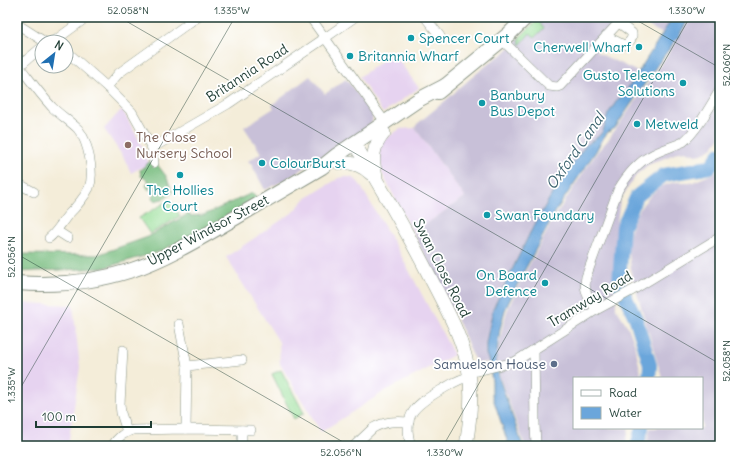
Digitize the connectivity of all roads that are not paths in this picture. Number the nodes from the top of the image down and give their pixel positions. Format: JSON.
{"nodes":[{"id":1,"x":88,"y":17,"type":"edge"},
{"id":2,"x":198,"y":17,"type":"edge"},
{"id":3,"x":310,"y":17,"type":"edge"},
{"id":4,"x":355,"y":17,"type":"edge"},
{"id":5,"x":425,"y":17,"type":"edge"},
{"id":6,"x":526,"y":17,"type":"edge"},
{"id":7,"x":188,"y":20,"type":"edge"},
{"id":8,"x":621,"y":20,"type":"edge"},
{"id":9,"x":17,"y":24,"type":"edge"},
{"id":10,"x":65,"y":34,"type":"edge"},
{"id":11,"x":34,"y":35,"type":"edge"},
{"id":12,"x":440,"y":36,"type":"dead end"},
{"id":13,"x":606,"y":36,"type":"junction"},
{"id":14,"x":325,"y":38,"type":"junction"},
{"id":15,"x":500,"y":42,"type":"junction"},
{"id":16,"x":34,"y":54,"type":"edge"},
{"id":17,"x":74,"y":58,"type":"edge"},
{"id":18,"x":18,"y":67,"type":"edge"},
{"id":19,"x":107,"y":87,"type":"junction"},
{"id":20,"x":720,"y":90,"type":"edge"},
{"id":21,"x":384,"y":128,"type":"junction"},
{"id":22,"x":356,"y":147,"type":"junction"},
{"id":23,"x":152,"y":148,"type":"junction"},
{"id":24,"x":154,"y":162,"type":"dead end"},
{"id":25,"x":339,"y":163,"type":"junction"},
{"id":26,"x":322,"y":166,"type":"junction"},
{"id":27,"x":377,"y":182,"type":"junction"},
{"id":28,"x":23,"y":183,"type":"edge"},
{"id":29,"x":34,"y":192,"type":"dead end"},
{"id":30,"x":57,"y":231,"type":"junction"},
{"id":31,"x":720,"y":237,"type":"edge"},
{"id":32,"x":49,"y":238,"type":"dead end"},
{"id":33,"x":68,"y":238,"type":"dead end"},
{"id":34,"x":17,"y":283,"type":"edge"},
{"id":35,"x":596,"y":310,"type":"junction"},
{"id":36,"x":179,"y":324,"type":"dead end"},
{"id":37,"x":123,"y":350,"type":"dead end"},
{"id":38,"x":534,"y":350,"type":"junction"},
{"id":39,"x":242,"y":360,"type":"dead end"},
{"id":40,"x":187,"y":366,"type":"junction"},
{"id":41,"x":469,"y":375,"type":"junction"},
{"id":42,"x":409,"y":422,"type":"junction"},
{"id":43,"x":186,"y":429,"type":"junction"},
{"id":44,"x":127,"y":432,"type":"junction"},
{"id":45,"x":242,"y":441,"type":"dead end"},
{"id":46,"x":112,"y":446,"type":"edge"},
{"id":47,"x":354,"y":446,"type":"edge"},
{"id":48,"x":410,"y":446,"type":"edge"},
{"id":49,"x":466,"y":446,"type":"edge"},
{"id":50,"x":536,"y":446,"type":"edge"}],
"edges":[{"from":1,"to":10,"type":"street"},
{"from":2,"to":7,"type":"street"},
{"from":3,"to":14,"type":"street"},
{"from":4,"to":14,"type":"street","name":"Britannia Road"},
{"from":5,"to":12,"type":"street"},
{"from":6,"to":15,"type":"main road","name":"Upper Windsor Street"},
{"from":7,"to":19,"type":"street"},
{"from":8,"to":13,"type":"street"},
{"from":8,"to":13,"type":"street"},
{"from":9,"to":11,"type":"street"},
{"from":13,"to":15,"type":"street"},
{"from":14,"to":21,"type":"street"},
{"from":14,"to":23,"type":"street","name":"Britannia Road"},
{"from":15,"to":21,"type":"main road","name":"Upper Windsor Street"},
{"from":16,"to":18,"type":"street"},
{"from":17,"to":19,"type":"street"},
{"from":18,"to":30,"type":"street"},
{"from":19,"to":23,"type":"street"},
{"from":20,"to":35,"type":"street"},
{"from":21,"to":22,"type":"main road","name":"Upper Windsor Street"},
{"from":21,"to":27,"type":"street","name":"Swan Close Road"},
{"from":22,"to":25,"type":"main road","name":"Upper Windsor Street"},
{"from":22,"to":26,"type":"main road","name":"Upper Windsor Street"},
{"from":22,"to":27,"type":"street","name":"Swan Close Road"},
{"from":23,"to":24,"type":"street"},
{"from":25,"to":26,"type":"main road","name":"Upper Windsor Street"},
{"from":25,"to":27,"type":"street","name":"Swan Close Road"},
{"from":26,"to":34,"type":"main road","name":"Upper Windsor Street"},
{"from":27,"to":41,"type":"street","name":"Swan Close Road"},
{"from":28,"to":29,"type":"street"},
{"from":30,"to":32,"type":"street"},
{"from":30,"to":33,"type":"street"},
{"from":31,"to":35,"type":"street","name":"Tramway Road"},
{"from":35,"to":38,"type":"street","name":"Tramway Road"},
{"from":36,"to":40,"type":"street"},
{"from":37,"to":44,"type":"street"},
{"from":38,"to":41,"type":"street","name":"Tramway Road"},
{"from":38,"to":50,"type":"street"},
{"from":39,"to":40,"type":"street"},
{"from":40,"to":43,"type":"street"},
{"from":41,"to":42,"type":"street","name":"Tramway Road"},
{"from":41,"to":49,"type":"street","name":"Swan Close Road"},
{"from":42,"to":47,"type":"street"},
{"from":42,"to":48,"type":"street"},
{"from":43,"to":44,"type":"street"},
{"from":43,"to":45,"type":"street"},
{"from":44,"to":46,"type":"street"}]}
